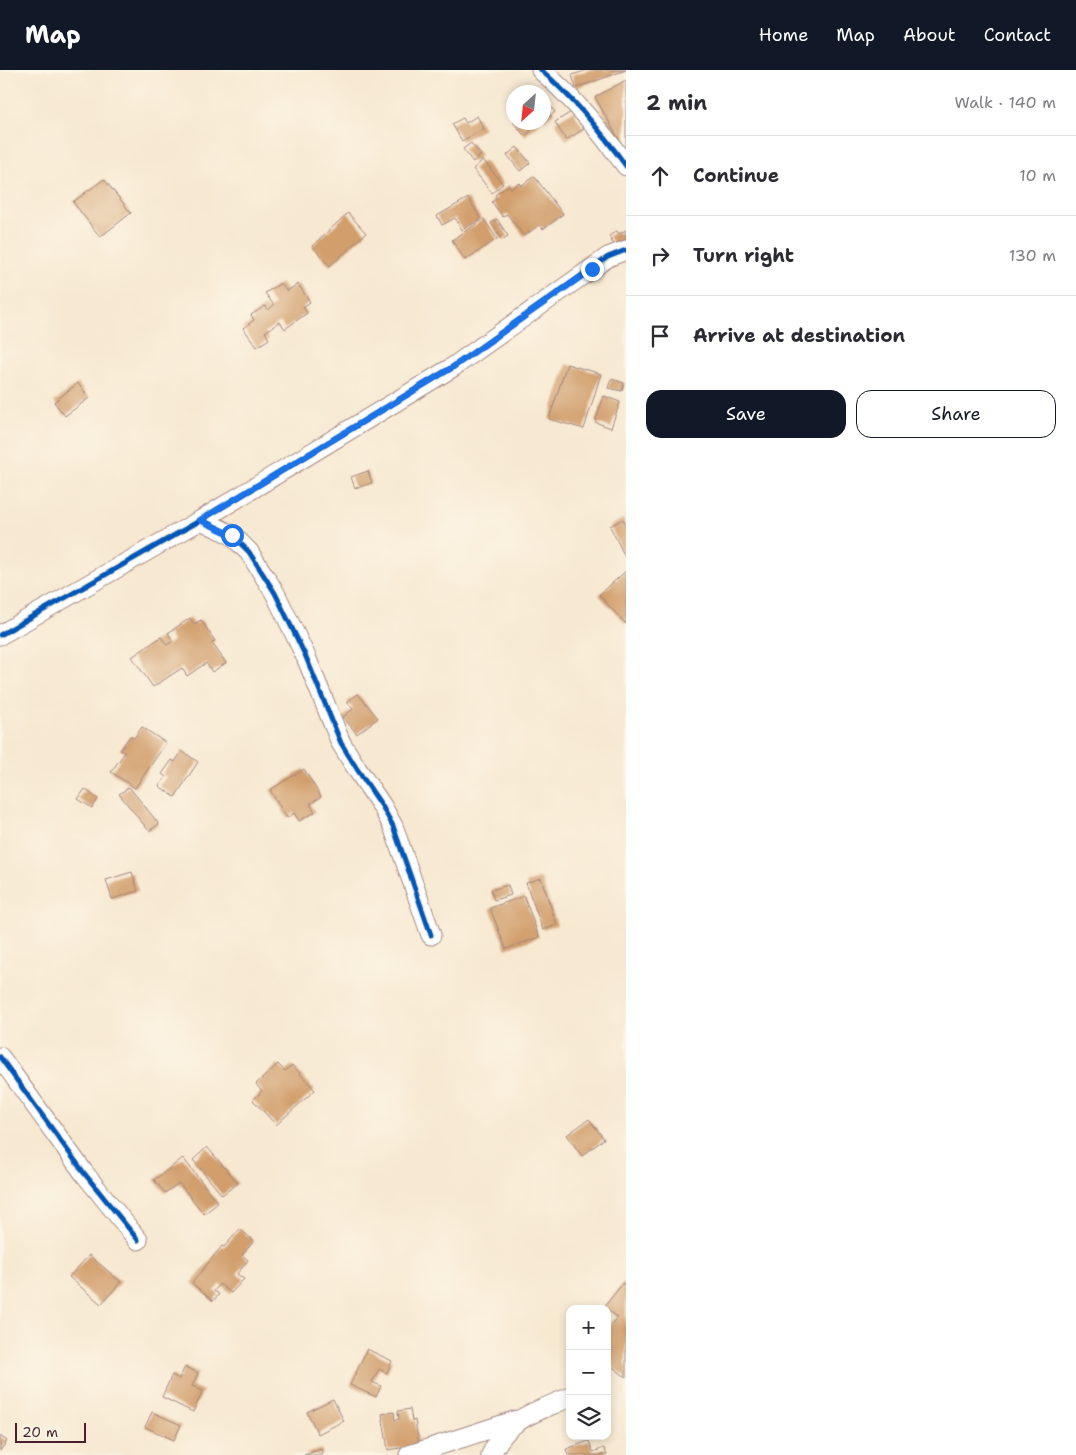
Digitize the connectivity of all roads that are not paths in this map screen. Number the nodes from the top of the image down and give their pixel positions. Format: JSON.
{"nodes":[{"id":1,"x":541,"y":70,"type":"edge"},
{"id":2,"x":626,"y":166,"type":"edge"},
{"id":3,"x":626,"y":250,"type":"edge"},
{"id":4,"x":200,"y":520,"type":"junction"},
{"id":5,"x":0,"y":635,"type":"edge"},
{"id":6,"x":431,"y":935,"type":"dead end"},
{"id":7,"x":0,"y":1057,"type":"edge"},
{"id":8,"x":138,"y":1240,"type":"dead end"},
{"id":9,"x":566,"y":1399,"type":"edge"},
{"id":10,"x":517,"y":1420,"type":"junction"},
{"id":11,"x":409,"y":1455,"type":"edge"},
{"id":12,"x":491,"y":1455,"type":"edge"}],
"edges":[{"from":1,"to":2,"type":"street"},
{"from":3,"to":4,"type":"street"},
{"from":4,"to":5,"type":"street"},
{"from":4,"to":6,"type":"street"},
{"from":7,"to":8,"type":"street"},
{"from":9,"to":10,"type":"street"},
{"from":10,"to":11,"type":"street"},
{"from":10,"to":12,"type":"street"}]}
